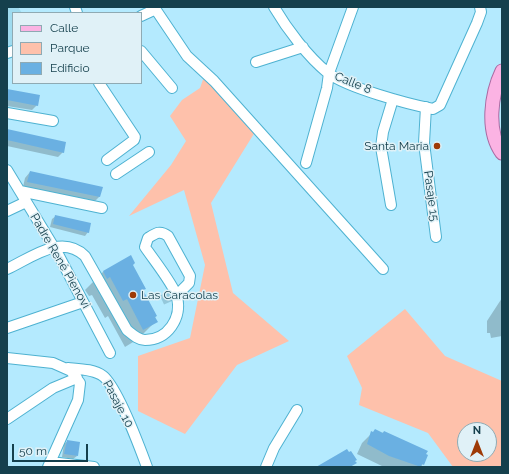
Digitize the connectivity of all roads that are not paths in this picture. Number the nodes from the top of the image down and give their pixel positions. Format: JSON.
{"nodes":[{"id":1,"x":274,"y":7,"type":"edge"},
{"id":2,"x":353,"y":7,"type":"edge"},
{"id":3,"x":480,"y":7,"type":"edge"},
{"id":4,"x":155,"y":8,"type":"edge"},
{"id":5,"x":142,"y":15,"type":"edge"},
{"id":6,"x":303,"y":47,"type":"junction"},
{"id":7,"x":142,"y":52,"type":"edge"},
{"id":8,"x":256,"y":62,"type":"dead end"},
{"id":9,"x":502,"y":71,"type":"edge"},
{"id":10,"x":329,"y":73,"type":"junction"},
{"id":11,"x":100,"y":84,"type":"edge"},
{"id":12,"x":172,"y":88,"type":"dead end"},
{"id":13,"x":394,"y":99,"type":"junction"},
{"id":14,"x":426,"y":107,"type":"junction"},
{"id":15,"x":7,"y":113,"type":"edge"},
{"id":16,"x":53,"y":121,"type":"dead end"},
{"id":17,"x":150,"y":152,"type":"dead end"},
{"id":18,"x":502,"y":153,"type":"edge"},
{"id":19,"x":107,"y":160,"type":"dead end"},
{"id":20,"x":306,"y":163,"type":"dead end"},
{"id":21,"x":7,"y":170,"type":"edge"},
{"id":22,"x":116,"y":174,"type":"dead end"},
{"id":23,"x":20,"y":192,"type":"junction"},
{"id":24,"x":26,"y":202,"type":"junction"},
{"id":25,"x":392,"y":205,"type":"dead end"},
{"id":26,"x":102,"y":208,"type":"dead end"},
{"id":27,"x":7,"y":212,"type":"edge"},
{"id":28,"x":436,"y":237,"type":"dead end"},
{"id":29,"x":53,"y":247,"type":"junction"},
{"id":30,"x":7,"y":269,"type":"edge"},
{"id":31,"x":383,"y":269,"type":"dead end"},
{"id":32,"x":180,"y":292,"type":"tunnel mouth"},
{"id":33,"x":83,"y":302,"type":"junction"},
{"id":34,"x":7,"y":328,"type":"edge"},
{"id":35,"x":110,"y":353,"type":"dead end"},
{"id":36,"x":7,"y":358,"type":"edge"},
{"id":37,"x":67,"y":368,"type":"junction"},
{"id":38,"x":78,"y":378,"type":"junction"},
{"id":39,"x":297,"y":410,"type":"dead end"},
{"id":40,"x":7,"y":419,"type":"edge"},
{"id":41,"x":49,"y":465,"type":"edge"},
{"id":42,"x":94,"y":467,"type":"edge"},
{"id":43,"x":147,"y":467,"type":"edge"},
{"id":44,"x":266,"y":467,"type":"edge"}],
"edges":[{"from":1,"to":6,"type":"street","name":"Calle 8"},
{"from":2,"to":10,"type":"street"},
{"from":3,"to":14,"type":"street","name":"Calle 8"},
{"from":4,"to":5,"type":"street"},
{"from":4,"to":31,"type":"street"},
{"from":6,"to":8,"type":"street"},
{"from":6,"to":10,"type":"street","name":"Calle 8"},
{"from":7,"to":12,"type":"street"},
{"from":9,"to":18,"type":"main road"},
{"from":10,"to":13,"type":"street","name":"Calle 8"},
{"from":10,"to":20,"type":"street"},
{"from":11,"to":19,"type":"street"},
{"from":13,"to":14,"type":"street","name":"Calle 8"},
{"from":13,"to":25,"type":"street"},
{"from":14,"to":28,"type":"street","name":"Pasaje 15"},
{"from":15,"to":16,"type":"street"},
{"from":17,"to":22,"type":"street"},
{"from":21,"to":23,"type":"street","name":"Padre René Pienovi"},
{"from":23,"to":24,"type":"street","name":"Padre René Pienovi"},
{"from":23,"to":26,"type":"street"},
{"from":24,"to":27,"type":"street"},
{"from":24,"to":29,"type":"street","name":"Padre René Pienovi"},
{"from":29,"to":30,"type":"street"},
{"from":29,"to":32,"type":"street"},
{"from":29,"to":33,"type":"street","name":"Padre René Pienovi"},
{"from":33,"to":34,"type":"street"},
{"from":33,"to":35,"type":"street","name":"Padre René Pienovi"},
{"from":36,"to":37,"type":"street","name":"Pasaje 10"},
{"from":37,"to":38,"type":"street"},
{"from":37,"to":43,"type":"street","name":"Pasaje 10"},
{"from":38,"to":40,"type":"street"},
{"from":38,"to":41,"type":"street"},
{"from":39,"to":44,"type":"street"},
{"from":41,"to":42,"type":"street"}]}
